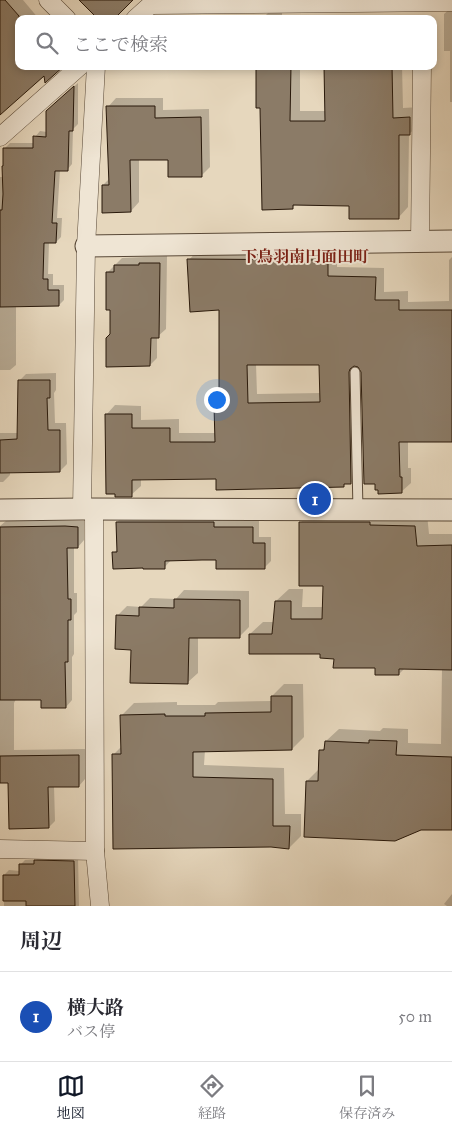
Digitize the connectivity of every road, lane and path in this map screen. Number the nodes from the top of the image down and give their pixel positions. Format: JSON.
{"nodes":[{"id":1,"x":48,"y":0,"type":"edge"},
{"id":2,"x":452,"y":2,"type":"edge"},
{"id":3,"x":154,"y":3,"type":"edge"},
{"id":4,"x":422,"y":10,"type":"edge"},
{"id":5,"x":63,"y":15,"type":"edge"},
{"id":6,"x":140,"y":15,"type":"edge"},
{"id":7,"x":75,"y":70,"type":"edge"},
{"id":8,"x":96,"y":70,"type":"edge"},
{"id":9,"x":422,"y":70,"type":"edge"},
{"id":10,"x":0,"y":137,"type":"edge"},
{"id":11,"x":420,"y":241,"type":"junction"},
{"id":12,"x":452,"y":241,"type":"edge"},
{"id":13,"x":86,"y":246,"type":"junction"},
{"id":14,"x":355,"y":372,"type":"dead end"},
{"id":15,"x":88,"y":509,"type":"junction"},
{"id":16,"x":0,"y":510,"type":"edge"},
{"id":17,"x":358,"y":510,"type":"junction"},
{"id":18,"x":452,"y":510,"type":"edge"},
{"id":19,"x":0,"y":849,"type":"edge"},
{"id":20,"x":95,"y":851,"type":"junction"},
{"id":21,"x":100,"y":906,"type":"edge"}],
"edges":[{"from":1,"to":5,"type":"street"},
{"from":2,"to":4,"type":"street"},
{"from":3,"to":4,"type":"street"},
{"from":3,"to":6,"type":"street"},
{"from":7,"to":10,"type":"street"},
{"from":8,"to":13,"type":"street"},
{"from":9,"to":11,"type":"street"},
{"from":11,"to":12,"type":"street"},
{"from":11,"to":13,"type":"street"},
{"from":13,"to":15,"type":"street"},
{"from":14,"to":17,"type":"lane"},
{"from":15,"to":16,"type":"street"},
{"from":15,"to":17,"type":"street"},
{"from":15,"to":20,"type":"street"},
{"from":17,"to":18,"type":"street"},
{"from":19,"to":20,"type":"street"},
{"from":20,"to":21,"type":"street"}]}
